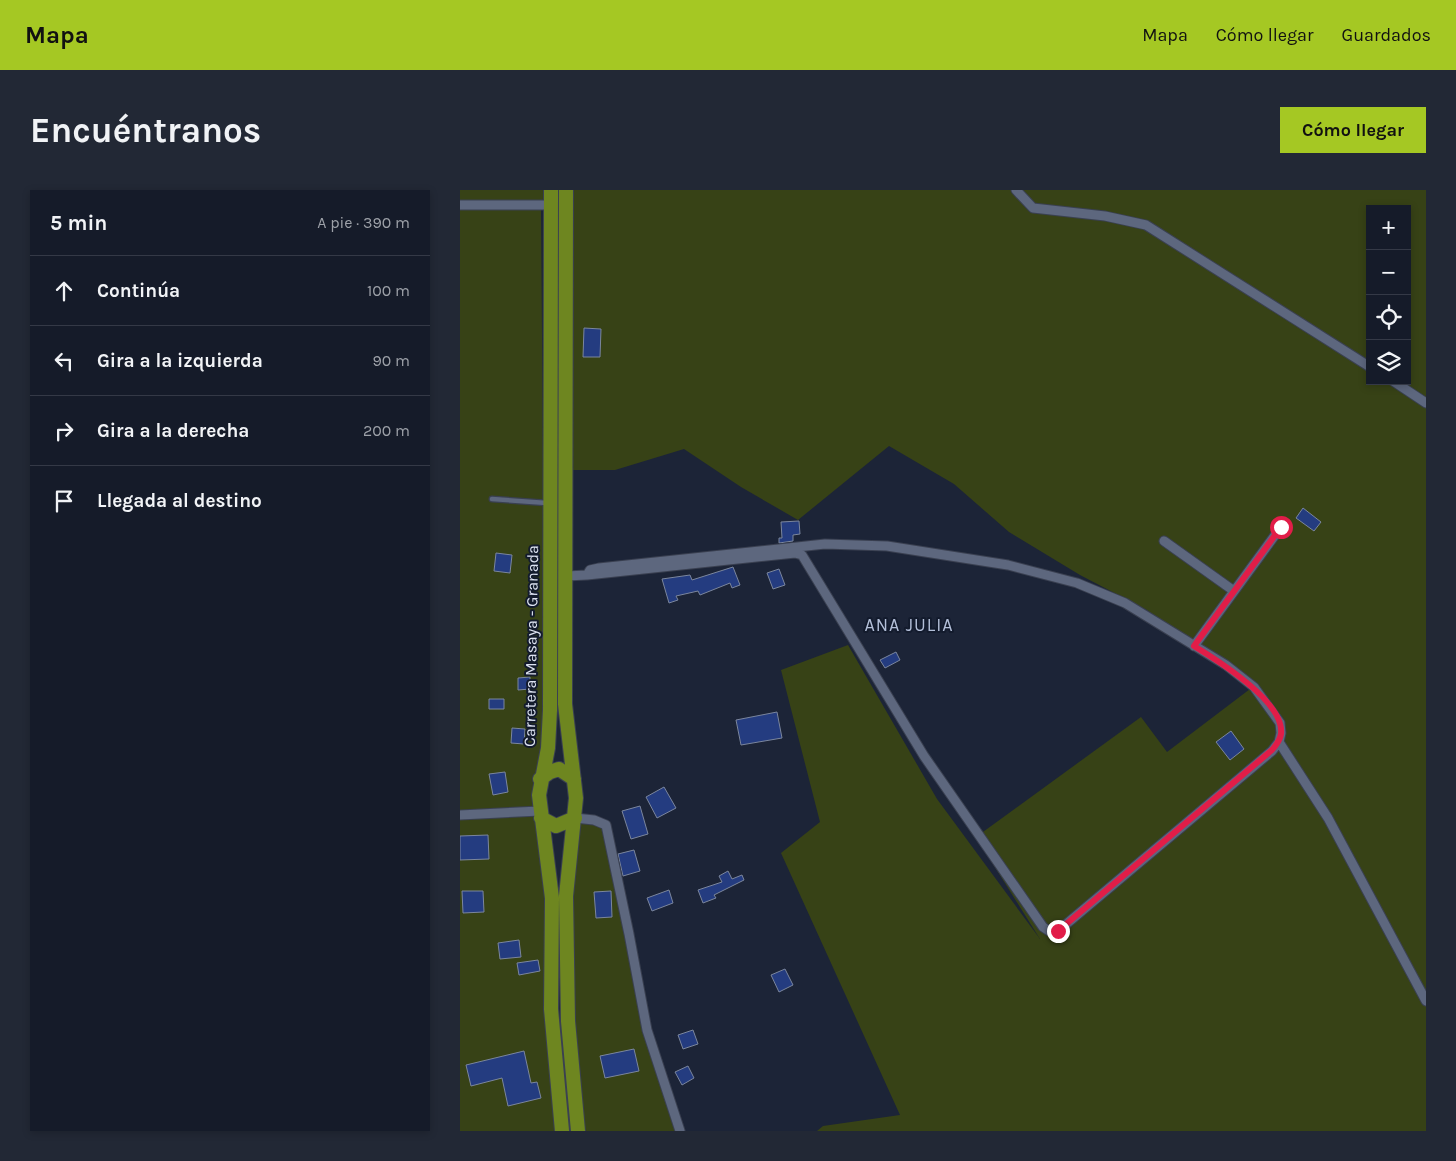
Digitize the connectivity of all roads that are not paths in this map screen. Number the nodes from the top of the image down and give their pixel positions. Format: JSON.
{"nodes":[{"id":1,"x":552,"y":190,"type":"edge"},
{"id":2,"x":566,"y":190,"type":"edge"},
{"id":3,"x":1016,"y":190,"type":"edge"},
{"id":4,"x":460,"y":205,"type":"edge"},
{"id":5,"x":551,"y":205,"type":"junction"},
{"id":6,"x":1366,"y":364,"type":"edge"},
{"id":7,"x":1400,"y":385,"type":"edge"},
{"id":8,"x":1426,"y":403,"type":"edge"},
{"id":9,"x":492,"y":499,"type":"dead end"},
{"id":10,"x":551,"y":503,"type":"junction"},
{"id":11,"x":1281,"y":527,"type":"dead end"},
{"id":12,"x":1164,"y":541,"type":"dead end"},
{"id":13,"x":588,"y":575,"type":"junction"},
{"id":14,"x":566,"y":576,"type":"junction"},
{"id":15,"x":1234,"y":591,"type":"junction"},
{"id":16,"x":1194,"y":646,"type":"junction"},
{"id":17,"x":1279,"y":742,"type":"junction"},
{"id":18,"x":540,"y":779,"type":"junction"},
{"id":19,"x":574,"y":779,"type":"junction"},
{"id":20,"x":540,"y":814,"type":"junction"},
{"id":21,"x":460,"y":815,"type":"edge"},
{"id":22,"x":575,"y":818,"type":"junction"},
{"id":23,"x":1426,"y":1001,"type":"edge"},
{"id":24,"x":562,"y":1131,"type":"edge"},
{"id":25,"x":578,"y":1131,"type":"edge"},
{"id":26,"x":680,"y":1131,"type":"edge"}],
"edges":[{"from":1,"to":5,"type":"highway","name":"Carretera Masaya - Granada"},
{"from":2,"to":14,"type":"highway","name":"Carretera Masaya - Granada"},
{"from":3,"to":6,"type":"street"},
{"from":4,"to":5,"type":"street"},
{"from":5,"to":10,"type":"highway","name":"Carretera Masaya - Granada"},
{"from":7,"to":8,"type":"street"},
{"from":9,"to":10,"type":"lane"},
{"from":10,"to":18,"type":"highway","name":"Carretera Masaya - Granada"},
{"from":11,"to":15,"type":"street"},
{"from":12,"to":15,"type":"street"},
{"from":13,"to":14,"type":"street"},
{"from":13,"to":16,"type":"street"},
{"from":13,"to":17,"type":"street"},
{"from":14,"to":19,"type":"highway","name":"Carretera Masaya - Granada"},
{"from":15,"to":16,"type":"street"},
{"from":16,"to":17,"type":"street"},
{"from":17,"to":23,"type":"street"},
{"from":18,"to":19,"type":"highway"},
{"from":18,"to":20,"type":"highway","name":"Carretera Masaya - Granada"},
{"from":19,"to":22,"type":"highway","name":"Carretera Masaya - Granada"},
{"from":20,"to":21,"type":"street"},
{"from":20,"to":22,"type":"highway"},
{"from":20,"to":24,"type":"highway","name":"Carretera Masaya - Granada"},
{"from":22,"to":25,"type":"highway","name":"Carretera Masaya - Granada"},
{"from":22,"to":26,"type":"street"}]}
